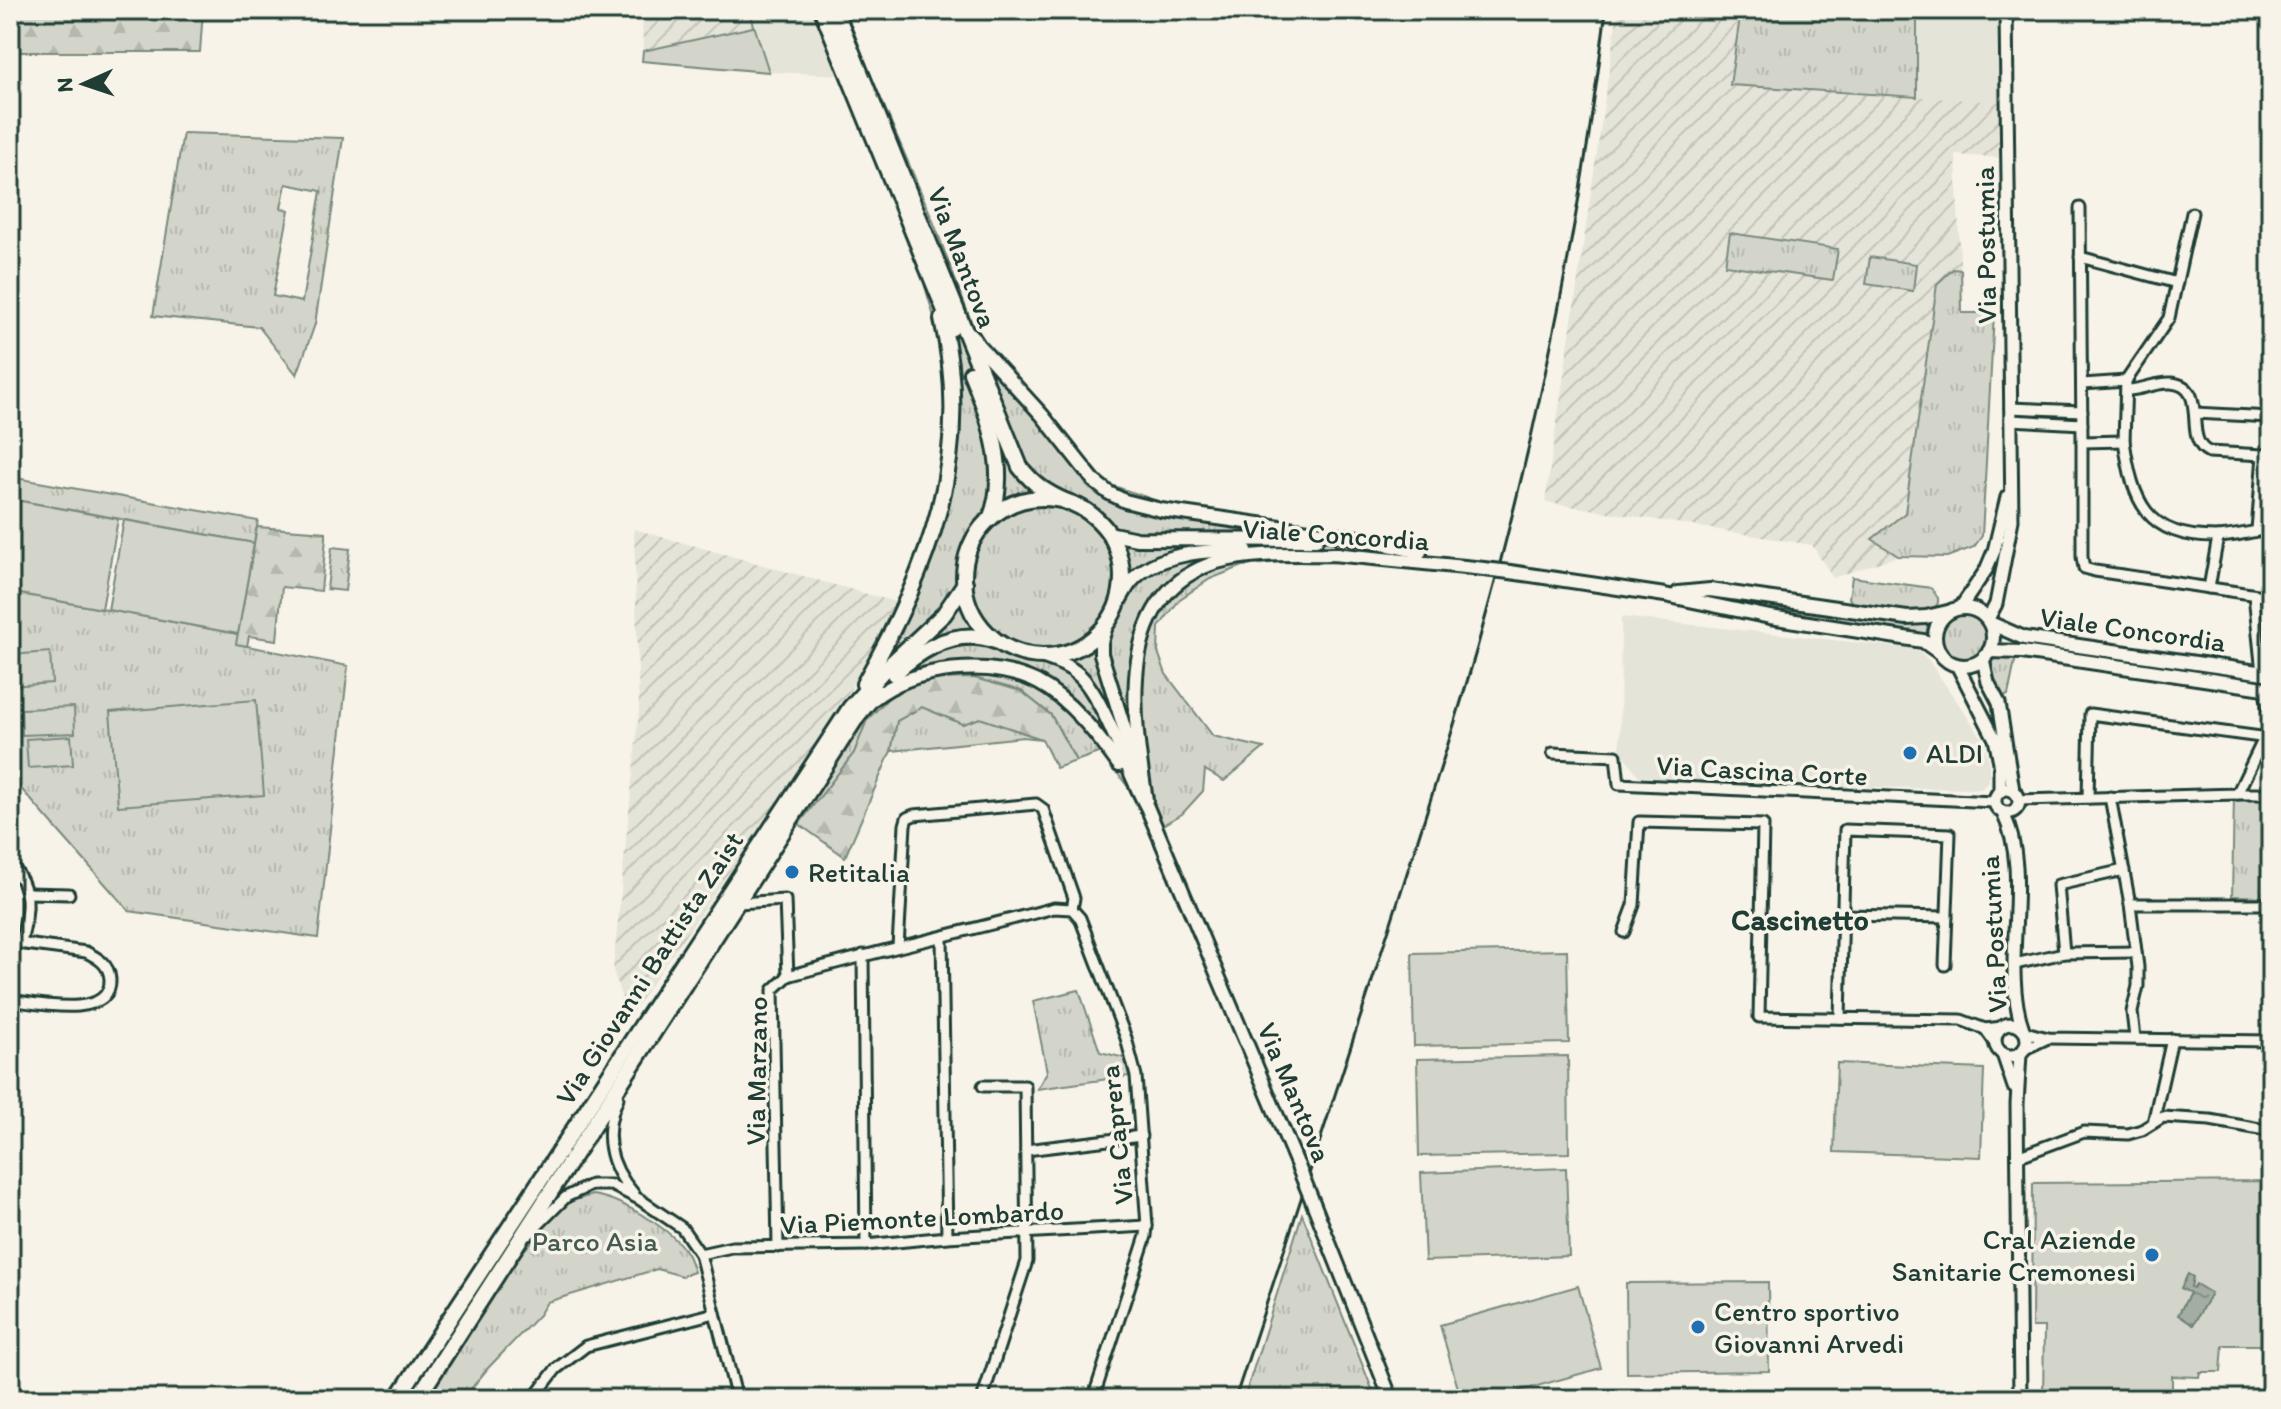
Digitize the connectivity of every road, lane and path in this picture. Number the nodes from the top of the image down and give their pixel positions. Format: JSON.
{"nodes":[{"id":1,"x":822,"y":10,"type":"edge"},
{"id":2,"x":835,"y":10,"type":"edge"},
{"id":3,"x":2006,"y":10,"type":"edge"},
{"id":4,"x":2080,"y":208,"type":"dead end"},
{"id":5,"x":2192,"y":213,"type":"dead end"},
{"id":6,"x":2080,"y":257,"type":"junction"},
{"id":7,"x":939,"y":281,"type":"junction"},
{"id":8,"x":2177,"y":283,"type":"junction"},
{"id":9,"x":2083,"y":384,"type":"junction"},
{"id":10,"x":2127,"y":386,"type":"junction"},
{"id":11,"x":2082,"y":411,"type":"junction"},
{"id":12,"x":2195,"y":413,"type":"junction"},
{"id":13,"x":2010,"y":414,"type":"junction"},
{"id":14,"x":2271,"y":417,"type":"edge"},
{"id":15,"x":2082,"y":424,"type":"junction"},
{"id":16,"x":2124,"y":441,"type":"junction"},
{"id":17,"x":2082,"y":442,"type":"junction"},
{"id":18,"x":2267,"y":456,"type":"edge"},
{"id":19,"x":2011,"y":480,"type":"junction"},
{"id":20,"x":1067,"y":502,"type":"junction"},
{"id":21,"x":990,"y":519,"type":"junction"},
{"id":22,"x":2271,"y":529,"type":"edge"},
{"id":23,"x":2257,"y":530,"type":"junction"},
{"id":24,"x":1108,"y":533,"type":"junction"},
{"id":25,"x":2218,"y":537,"type":"junction"},
{"id":26,"x":1420,"y":552,"type":"junction"},
{"id":27,"x":1339,"y":554,"type":"junction"},
{"id":28,"x":1475,"y":568,"type":"junction"},
{"id":29,"x":965,"y":583,"type":"junction"},
{"id":30,"x":2209,"y":588,"type":"junction"},
{"id":31,"x":1665,"y":595,"type":"junction"},
{"id":32,"x":2254,"y":595,"type":"junction"},
{"id":33,"x":2271,"y":597,"type":"edge"},
{"id":34,"x":1117,"y":604,"type":"junction"},
{"id":35,"x":1961,"y":607,"type":"junction"},
{"id":36,"x":1948,"y":612,"type":"junction"},
{"id":37,"x":1989,"y":621,"type":"junction"},
{"id":38,"x":1106,"y":626,"type":"junction"},
{"id":39,"x":995,"y":641,"type":"junction"},
{"id":40,"x":1940,"y":653,"type":"junction"},
{"id":41,"x":1986,"y":655,"type":"junction"},
{"id":42,"x":1041,"y":656,"type":"junction"},
{"id":43,"x":1957,"y":665,"type":"junction"},
{"id":44,"x":2267,"y":674,"type":"edge"},
{"id":45,"x":2268,"y":688,"type":"edge"},
{"id":46,"x":868,"y":703,"type":"junction"},
{"id":47,"x":850,"y":708,"type":"junction"},
{"id":48,"x":2268,"y":738,"type":"edge"},
{"id":49,"x":1553,"y":753,"type":"dead end"},
{"id":50,"x":1133,"y":783,"type":"junction"},
{"id":51,"x":1145,"y":792,"type":"junction"},
{"id":52,"x":2237,"y":794,"type":"junction"},
{"id":53,"x":2271,"y":794,"type":"edge"},
{"id":54,"x":2110,"y":797,"type":"junction"},
{"id":55,"x":2088,"y":798,"type":"junction"},
{"id":56,"x":2007,"y":801,"type":"junction"},
{"id":57,"x":1147,"y":807,"type":"junction"},
{"id":58,"x":10,"y":863,"type":"edge"},
{"id":59,"x":2124,"y":870,"type":"junction"},
{"id":60,"x":27,"y":893,"type":"junction"},
{"id":61,"x":69,"y":894,"type":"dead end"},
{"id":62,"x":738,"y":903,"type":"junction"},
{"id":63,"x":2130,"y":904,"type":"junction"},
{"id":64,"x":2271,"y":904,"type":"edge"},
{"id":65,"x":1072,"y":909,"type":"junction"},
{"id":66,"x":1843,"y":915,"type":"junction"},
{"id":67,"x":1947,"y":917,"type":"junction"},
{"id":68,"x":1624,"y":932,"type":"dead end"},
{"id":69,"x":942,"y":938,"type":"junction"},
{"id":70,"x":10,"y":942,"type":"edge"},
{"id":71,"x":21,"y":943,"type":"junction"},
{"id":72,"x":898,"y":947,"type":"junction"},
{"id":73,"x":2136,"y":952,"type":"junction"},
{"id":74,"x":2064,"y":953,"type":"junction"},
{"id":75,"x":863,"y":955,"type":"junction"},
{"id":76,"x":2015,"y":964,"type":"junction"},
{"id":77,"x":1945,"y":965,"type":"dead end"},
{"id":78,"x":788,"y":976,"type":"junction"},
{"id":79,"x":10,"y":1000,"type":"edge"},
{"id":80,"x":2015,"y":1003,"type":"junction"},
{"id":81,"x":1840,"y":1018,"type":"junction"},
{"id":82,"x":2004,"y":1026,"type":"junction"},
{"id":83,"x":1985,"y":1029,"type":"junction"},
{"id":84,"x":2024,"y":1030,"type":"junction"},
{"id":85,"x":2048,"y":1038,"type":"junction"},
{"id":86,"x":2135,"y":1038,"type":"junction"},
{"id":87,"x":2172,"y":1039,"type":"junction"},
{"id":88,"x":2271,"y":1041,"type":"edge"},
{"id":89,"x":1995,"y":1043,"type":"junction"},
{"id":90,"x":2022,"y":1051,"type":"junction"},
{"id":91,"x":2003,"y":1054,"type":"junction"},
{"id":92,"x":633,"y":1064,"type":"junction"},
{"id":93,"x":983,"y":1086,"type":"dead end"},
{"id":94,"x":2017,"y":1104,"type":"junction"},
{"id":95,"x":2153,"y":1123,"type":"junction"},
{"id":96,"x":2271,"y":1131,"type":"edge"},
{"id":97,"x":1141,"y":1136,"type":"junction"},
{"id":98,"x":1026,"y":1150,"type":"junction"},
{"id":99,"x":2017,"y":1157,"type":"junction"},
{"id":100,"x":639,"y":1199,"type":"junction"},
{"id":101,"x":1147,"y":1226,"type":"junction"},
{"id":102,"x":1028,"y":1233,"type":"junction"},
{"id":103,"x":947,"y":1237,"type":"junction"},
{"id":104,"x":866,"y":1245,"type":"junction"},
{"id":105,"x":778,"y":1247,"type":"junction"},
{"id":106,"x":700,"y":1254,"type":"junction"},
{"id":107,"x":506,"y":1258,"type":"junction"},
{"id":108,"x":715,"y":1313,"type":"junction"},
{"id":109,"x":397,"y":1399,"type":"edge"},
{"id":110,"x":417,"y":1399,"type":"edge"},
{"id":111,"x":533,"y":1399,"type":"edge"},
{"id":112,"x":737,"y":1399,"type":"edge"},
{"id":113,"x":982,"y":1399,"type":"edge"},
{"id":114,"x":1093,"y":1399,"type":"edge"},
{"id":115,"x":1391,"y":1399,"type":"edge"},
{"id":116,"x":2020,"y":1399,"type":"edge"}],
"edges":[{"from":1,"to":7,"type":"main road","name":"Via Mantova"},
{"from":2,"to":7,"type":"main road","name":"Via Mantova"},
{"from":3,"to":13,"type":"street","name":"Via Postumia"},
{"from":4,"to":6,"type":"street"},
{"from":5,"to":8,"type":"street"},
{"from":6,"to":8,"type":"street"},
{"from":6,"to":9,"type":"street"},
{"from":7,"to":20,"type":"main road","name":"Via Mantova"},
{"from":7,"to":21,"type":"main road","name":"Via Mantova"},
{"from":7,"to":26,"type":"main road"},
{"from":7,"to":47,"type":"main road"},
{"from":8,"to":10,"type":"street"},
{"from":9,"to":10,"type":"street"},
{"from":9,"to":11,"type":"street"},
{"from":10,"to":12,"type":"street"},
{"from":10,"to":16,"type":"street"},
{"from":11,"to":13,"type":"street"},
{"from":11,"to":15,"type":"street"},
{"from":12,"to":14,"type":"street"},
{"from":12,"to":18,"type":"street"},
{"from":13,"to":15,"type":"street"},
{"from":13,"to":19,"type":"street","name":"Via Postumia"},
{"from":15,"to":17,"type":"street"},
{"from":16,"to":17,"type":"street"},
{"from":16,"to":25,"type":"street"},
{"from":17,"to":30,"type":"street"},
{"from":18,"to":23,"type":"street"},
{"from":19,"to":35,"type":"street","name":"Via Postumia"},
{"from":19,"to":37,"type":"street","name":"Via Postumia"},
{"from":20,"to":21,"type":"main road"},
{"from":20,"to":24,"type":"main road"},
{"from":21,"to":29,"type":"main road"},
{"from":22,"to":23,"type":"street"},
{"from":23,"to":25,"type":"street"},
{"from":24,"to":26,"type":"main road","name":"Viale Concordia"},
{"from":24,"to":34,"type":"main road"},
{"from":25,"to":30,"type":"street"},
{"from":26,"to":28,"type":"main road","name":"Viale Concordia"},
{"from":27,"to":28,"type":"main road","name":"Viale Concordia"},
{"from":27,"to":34,"type":"main road","name":"Viale Concordia"},
{"from":27,"to":51,"type":"main road"},
{"from":28,"to":31,"type":"main road","name":"Viale Concordia","bridge":true},
{"from":29,"to":39,"type":"main road"},
{"from":29,"to":47,"type":"main road","name":"Via Giovanni Battista Zaist"},
{"from":30,"to":32,"type":"street"},
{"from":31,"to":36,"type":"main road","name":"Viale Concordia"},
{"from":31,"to":40,"type":"main road","name":"Viale Concordia"},
{"from":32,"to":33,"type":"street"},
{"from":32,"to":44,"type":"street"},
{"from":34,"to":38,"type":"main road"},
{"from":35,"to":36,"type":"main road","name":"Viale Concordia"},
{"from":35,"to":37,"type":"main road","name":"Viale Concordia"},
{"from":36,"to":40,"type":"main road"},
{"from":37,"to":41,"type":"main road"},
{"from":37,"to":44,"type":"main road","name":"Viale Concordia"},
{"from":38,"to":42,"type":"main road"},
{"from":38,"to":51,"type":"main road"},
{"from":39,"to":42,"type":"main road"},
{"from":39,"to":46,"type":"main road","name":"Via Giovanni Battista Zaist"},
{"from":40,"to":43,"type":"main road","name":"Viale Concordia"},
{"from":41,"to":43,"type":"main road","name":"Viale Concordia"},
{"from":41,"to":45,"type":"main road","name":"Viale Concordia"},
{"from":41,"to":56,"type":"street","name":"Via Postumia"},
{"from":42,"to":50,"type":"main road"},
{"from":43,"to":56,"type":"street","name":"Via Postumia"},
{"from":45,"to":48,"type":"street"},
{"from":46,"to":50,"type":"main road"},
{"from":46,"to":62,"type":"main road","name":"Via Giovanni Battista Zaist"},
{"from":47,"to":109,"type":"main road","name":"Via Giovanni Battista Zaist"},
{"from":48,"to":52,"type":"street"},
{"from":48,"to":55,"type":"street"},
{"from":49,"to":56,"type":"street","name":"Via Cascina Corte"},
{"from":50,"to":57,"type":"main road"},
{"from":51,"to":57,"type":"main road"},
{"from":52,"to":53,"type":"street"},
{"from":52,"to":54,"type":"street"},
{"from":54,"to":55,"type":"street"},
{"from":54,"to":59,"type":"street"},
{"from":55,"to":56,"type":"street"},
{"from":56,"to":76,"type":"street","name":"Via Postumia"},
{"from":57,"to":115,"type":"main road","name":"Via Mantova","bridge":true},
{"from":58,"to":60,"type":"street"},
{"from":59,"to":63,"type":"street"},
{"from":59,"to":74,"type":"street"},
{"from":60,"to":61,"type":"street"},
{"from":60,"to":71,"type":"street"},
{"from":62,"to":78,"type":"street","name":"Via Marzano"},
{"from":62,"to":92,"type":"main road","name":"Via Giovanni Battista Zaist"},
{"from":63,"to":64,"type":"street"},
{"from":63,"to":73,"type":"street"},
{"from":65,"to":69,"type":"street"},
{"from":65,"to":72,"type":"street","name":"Via Caprera"},
{"from":65,"to":97,"type":"street","name":"Via Caprera"},
{"from":66,"to":67,"type":"street"},
{"from":66,"to":67,"type":"street"},
{"from":66,"to":81,"type":"street"},
{"from":67,"to":77,"type":"street"},
{"from":68,"to":81,"type":"street"},
{"from":69,"to":72,"type":"street"},
{"from":69,"to":103,"type":"street"},
{"from":70,"to":71,"type":"street"},
{"from":71,"to":79,"type":"street"},
{"from":72,"to":75,"type":"street"},
{"from":73,"to":74,"type":"street"},
{"from":73,"to":86,"type":"street"},
{"from":74,"to":76,"type":"street"},
{"from":75,"to":78,"type":"street"},
{"from":75,"to":104,"type":"street"},
{"from":76,"to":80,"type":"street","name":"Via Postumia"},
{"from":78,"to":105,"type":"street","name":"Via Marzano"},
{"from":80,"to":82,"type":"street"},
{"from":80,"to":84,"type":"street","name":"Via Postumia"},
{"from":81,"to":83,"type":"street"},
{"from":82,"to":83,"type":"street"},
{"from":82,"to":84,"type":"street","name":"Via Postumia"},
{"from":82,"to":89,"type":"street","name":"Via Postumia"},
{"from":83,"to":89,"type":"street"},
{"from":84,"to":85,"type":"street"},
{"from":84,"to":90,"type":"street","name":"Via Postumia"},
{"from":85,"to":86,"type":"street"},
{"from":85,"to":90,"type":"street"},
{"from":86,"to":87,"type":"street"},
{"from":87,"to":88,"type":"street"},
{"from":87,"to":95,"type":"street"},
{"from":89,"to":91,"type":"street","name":"Via Postumia"},
{"from":90,"to":91,"type":"street"},
{"from":90,"to":94,"type":"street","name":"Via Postumia"},
{"from":91,"to":94,"type":"street","name":"Via Postumia"},
{"from":92,"to":100,"type":"street"},
{"from":92,"to":107,"type":"main road","name":"Via Giovanni Battista Zaist"},
{"from":93,"to":98,"type":"street"},
{"from":94,"to":99,"type":"street","name":"Via Postumia"},
{"from":95,"to":96,"type":"street"},
{"from":95,"to":99,"type":"street"},
{"from":97,"to":98,"type":"street"},
{"from":97,"to":101,"type":"street","name":"Via Caprera"},
{"from":98,"to":102,"type":"street"},
{"from":99,"to":116,"type":"street","name":"Via Postumia"},
{"from":100,"to":106,"type":"street"},
{"from":100,"to":107,"type":"street"},
{"from":101,"to":102,"type":"street","name":"Via Piemonte Lombardo"},
{"from":101,"to":114,"type":"street","name":"Via Caprera"},
{"from":102,"to":103,"type":"street","name":"Via Piemonte Lombardo"},
{"from":102,"to":113,"type":"street"},
{"from":103,"to":104,"type":"street","name":"Via Piemonte Lombardo"},
{"from":104,"to":105,"type":"street","name":"Via Piemonte Lombardo"},
{"from":105,"to":106,"type":"street","name":"Via Piemonte Lombardo"},
{"from":106,"to":108,"type":"street"},
{"from":107,"to":110,"type":"main road","name":"Via Giovanni Battista Zaist"},
{"from":108,"to":111,"type":"street"},
{"from":108,"to":112,"type":"street"}]}
